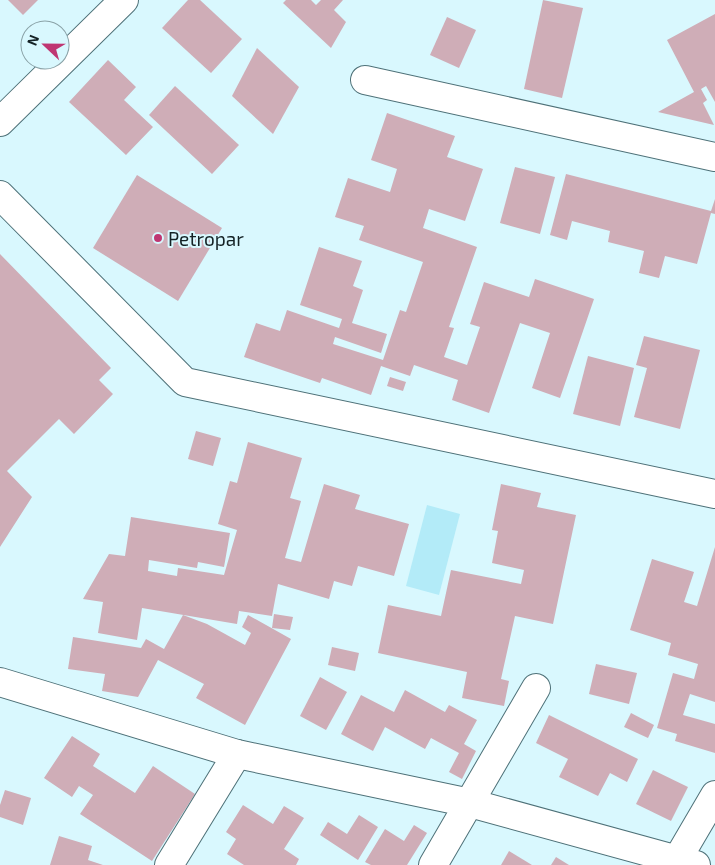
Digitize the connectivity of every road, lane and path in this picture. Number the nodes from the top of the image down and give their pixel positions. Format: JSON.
{"nodes":[{"id":1,"x":124,"y":0,"type":"edge"},
{"id":2,"x":365,"y":80,"type":"dead end"},
{"id":3,"x":0,"y":122,"type":"edge"},
{"id":4,"x":715,"y":157,"type":"edge"},
{"id":5,"x":0,"y":195,"type":"edge"},
{"id":6,"x":715,"y":494,"type":"edge"},
{"id":7,"x":0,"y":682,"type":"edge"},
{"id":8,"x":536,"y":688,"type":"dead end"},
{"id":9,"x":237,"y":754,"type":"junction"},
{"id":10,"x":715,"y":796,"type":"edge"},
{"id":11,"x":470,"y":803,"type":"junction"},
{"id":12,"x":682,"y":863,"type":"edge"},
{"id":13,"x":169,"y":865,"type":"edge"},
{"id":14,"x":433,"y":865,"type":"edge"}],
"edges":[{"from":1,"to":3,"type":"street"},
{"from":2,"to":4,"type":"street"},
{"from":5,"to":6,"type":"street"},
{"from":7,"to":9,"type":"street"},
{"from":8,"to":11,"type":"street"},
{"from":9,"to":11,"type":"street"},
{"from":9,"to":13,"type":"street"},
{"from":10,"to":12,"type":"street"},
{"from":11,"to":12,"type":"street"},
{"from":11,"to":14,"type":"street"}]}
